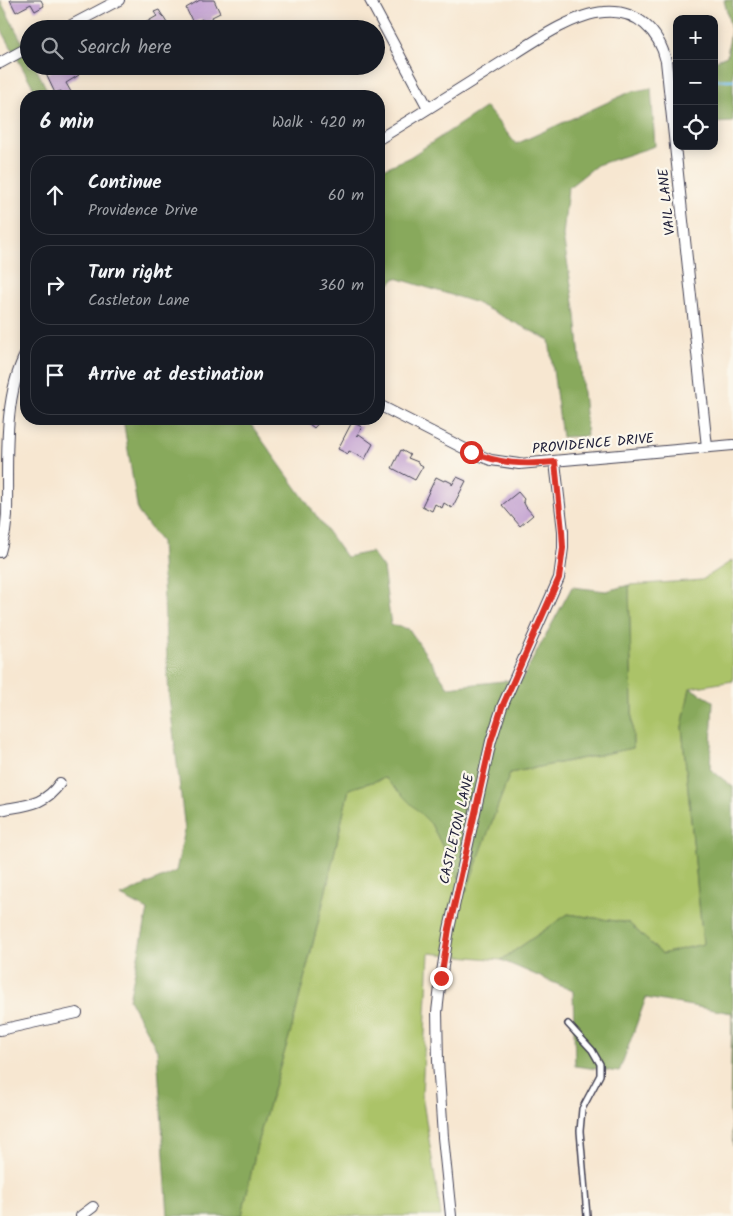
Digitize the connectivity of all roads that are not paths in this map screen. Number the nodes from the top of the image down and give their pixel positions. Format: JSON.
{"nodes":[{"id":1,"x":119,"y":0,"type":"edge"},
{"id":2,"x":370,"y":0,"type":"edge"},
{"id":3,"x":81,"y":20,"type":"edge"},
{"id":4,"x":381,"y":20,"type":"edge"},
{"id":5,"x":385,"y":28,"type":"edge"},
{"id":6,"x":20,"y":52,"type":"edge"},
{"id":7,"x":0,"y":63,"type":"edge"},
{"id":8,"x":428,"y":108,"type":"junction"},
{"id":9,"x":385,"y":135,"type":"edge"},
{"id":10,"x":20,"y":366,"type":"edge"},
{"id":11,"x":385,"y":408,"type":"edge"},
{"id":12,"x":733,"y":445,"type":"edge"},
{"id":13,"x":707,"y":447,"type":"junction"},
{"id":14,"x":555,"y":462,"type":"junction"},
{"id":15,"x":0,"y":552,"type":"edge"},
{"id":16,"x":60,"y":784,"type":"dead end"},
{"id":17,"x":0,"y":810,"type":"edge"},
{"id":18,"x":77,"y":1013,"type":"dead end"},
{"id":19,"x":568,"y":1024,"type":"dead end"},
{"id":20,"x":0,"y":1030,"type":"edge"},
{"id":21,"x":93,"y":1207,"type":"dead end"},
{"id":22,"x":81,"y":1216,"type":"edge"},
{"id":23,"x":451,"y":1216,"type":"edge"},
{"id":24,"x":587,"y":1216,"type":"edge"}],
"edges":[{"from":1,"to":3,"type":"street"},
{"from":2,"to":4,"type":"street"},
{"from":5,"to":8,"type":"street"},
{"from":6,"to":7,"type":"street"},
{"from":8,"to":9,"type":"street","name":"VAIL LANE"},
{"from":8,"to":13,"type":"street","name":"VAIL LANE"},
{"from":10,"to":15,"type":"street"},
{"from":11,"to":14,"type":"street","name":"PROVIDENCE DRIVE"},
{"from":12,"to":13,"type":"street","name":"PROVIDENCE DRIVE"},
{"from":13,"to":14,"type":"street","name":"PROVIDENCE DRIVE"},
{"from":14,"to":23,"type":"street","name":"CASTLETON LANE"},
{"from":16,"to":17,"type":"street"},
{"from":18,"to":20,"type":"street"},
{"from":19,"to":24,"type":"lane"},
{"from":21,"to":22,"type":"street"}]}
